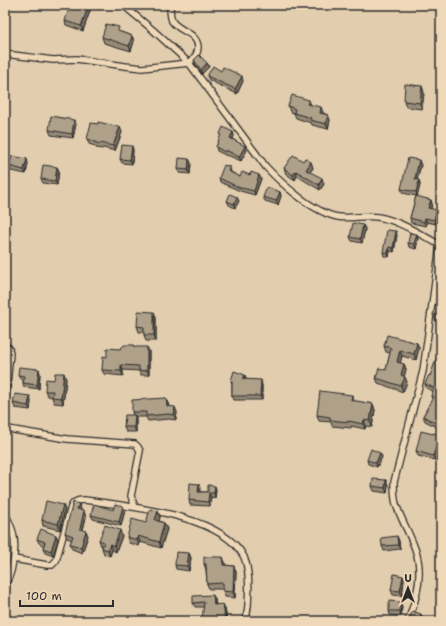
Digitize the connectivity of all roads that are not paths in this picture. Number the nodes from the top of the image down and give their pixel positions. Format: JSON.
{"nodes":[{"id":1,"x":123,"y":5,"type":"edge"},
{"id":2,"x":170,"y":5,"type":"edge"},
{"id":3,"x":5,"y":54,"type":"edge"},
{"id":4,"x":189,"y":63,"type":"junction"},
{"id":5,"x":440,"y":244,"type":"edge"},
{"id":6,"x":5,"y":345,"type":"edge"},
{"id":7,"x":5,"y":404,"type":"edge"},
{"id":8,"x":5,"y":427,"type":"edge"},
{"id":9,"x":135,"y":507,"type":"junction"},
{"id":10,"x":5,"y":514,"type":"edge"},
{"id":11,"x":14,"y":559,"type":"junction"},
{"id":12,"x":5,"y":584,"type":"edge"},
{"id":13,"x":246,"y":621,"type":"edge"},
{"id":14,"x":408,"y":621,"type":"edge"}],
"edges":[{"from":1,"to":4,"type":"street"},
{"from":2,"to":4,"type":"street"},
{"from":3,"to":4,"type":"street"},
{"from":4,"to":5,"type":"street"},
{"from":5,"to":14,"type":"street"},
{"from":6,"to":7,"type":"street"},
{"from":8,"to":9,"type":"street"},
{"from":9,"to":11,"type":"street"},
{"from":9,"to":13,"type":"street"},
{"from":10,"to":11,"type":"street"},
{"from":11,"to":12,"type":"street"}]}
